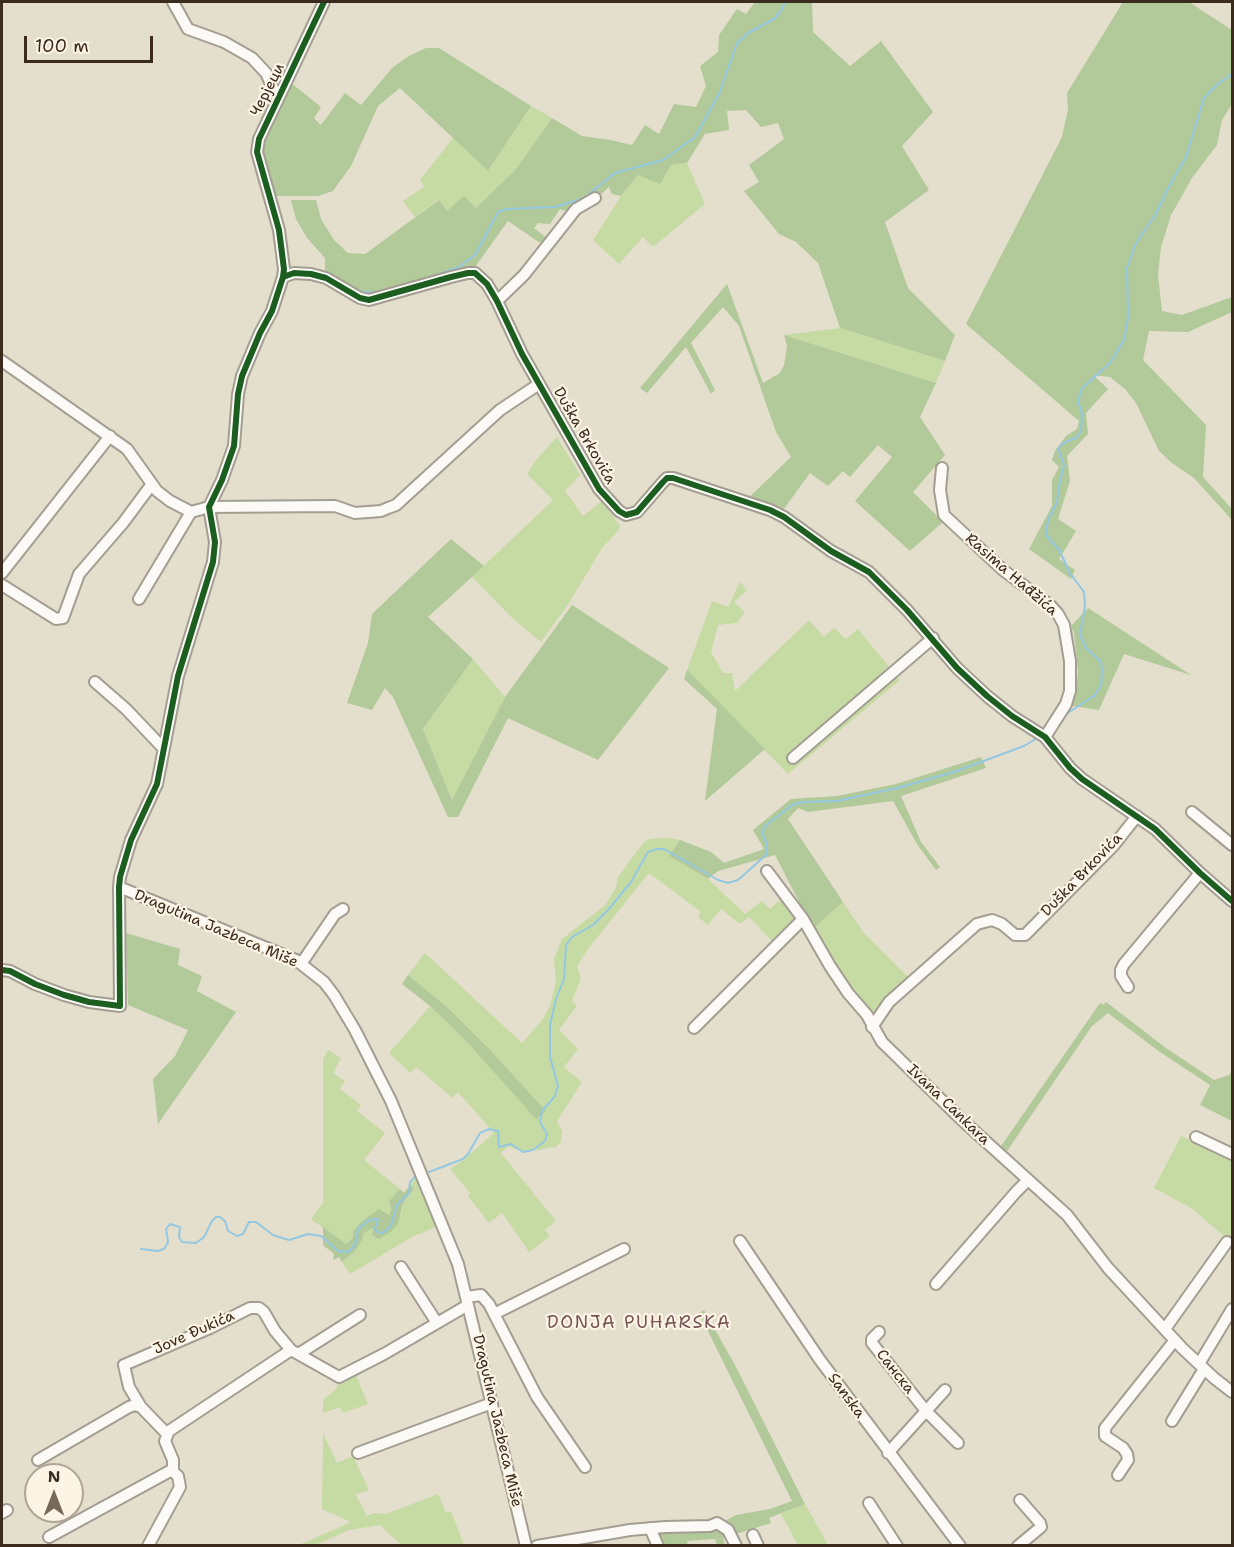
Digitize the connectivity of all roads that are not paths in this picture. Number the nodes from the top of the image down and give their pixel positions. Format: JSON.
{"nodes":[{"id":1,"x":173,"y":2,"type":"edge"},
{"id":2,"x":324,"y":2,"type":"edge"},
{"id":3,"x":278,"y":99,"type":"junction"},
{"id":4,"x":595,"y":198,"type":"dead end"},
{"id":5,"x":283,"y":277,"type":"junction"},
{"id":6,"x":497,"y":301,"type":"junction"},
{"id":7,"x":2,"y":361,"type":"edge"},
{"id":8,"x":539,"y":384,"type":"junction"},
{"id":9,"x":110,"y":436,"type":"junction"},
{"id":10,"x":942,"y":468,"type":"dead end"},
{"id":11,"x":152,"y":484,"type":"junction"},
{"id":12,"x":209,"y":507,"type":"junction"},
{"id":13,"x":191,"y":512,"type":"junction"},
{"id":14,"x":2,"y":573,"type":"edge"},
{"id":15,"x":2,"y":585,"type":"edge"},
{"id":16,"x":139,"y":600,"type":"dead end"},
{"id":17,"x":933,"y":638,"type":"junction"},
{"id":18,"x":95,"y":682,"type":"dead end"},
{"id":19,"x":1045,"y":737,"type":"junction"},
{"id":20,"x":163,"y":748,"type":"junction"},
{"id":21,"x":793,"y":758,"type":"dead end"},
{"id":22,"x":1191,"y":813,"type":"dead end"},
{"id":23,"x":1137,"y":816,"type":"junction"},
{"id":24,"x":1233,"y":845,"type":"edge"},
{"id":25,"x":767,"y":871,"type":"dead end"},
{"id":26,"x":1200,"y":873,"type":"junction"},
{"id":27,"x":118,"y":887,"type":"junction"},
{"id":28,"x":1233,"y":901,"type":"edge"},
{"id":29,"x":343,"y":909,"type":"dead end"},
{"id":30,"x":803,"y":919,"type":"junction"},
{"id":31,"x":301,"y":964,"type":"junction"},
{"id":32,"x":2,"y":970,"type":"edge"},
{"id":33,"x":1128,"y":987,"type":"dead end"},
{"id":34,"x":872,"y":1027,"type":"junction"},
{"id":35,"x":694,"y":1028,"type":"dead end"},
{"id":36,"x":1196,"y":1137,"type":"dead end"},
{"id":37,"x":1233,"y":1154,"type":"edge"},
{"id":38,"x":1028,"y":1180,"type":"junction"},
{"id":39,"x":740,"y":1241,"type":"dead end"},
{"id":40,"x":1227,"y":1242,"type":"dead end"},
{"id":41,"x":624,"y":1249,"type":"dead end"},
{"id":42,"x":401,"y":1267,"type":"dead end"},
{"id":43,"x":936,"y":1284,"type":"dead end"},
{"id":44,"x":467,"y":1301,"type":"junction"},
{"id":45,"x":1233,"y":1309,"type":"edge"},
{"id":46,"x":494,"y":1314,"type":"junction"},
{"id":47,"x":360,"y":1315,"type":"dead end"},
{"id":48,"x":437,"y":1323,"type":"junction"},
{"id":49,"x":1165,"y":1329,"type":"junction"},
{"id":50,"x":879,"y":1332,"type":"dead end"},
{"id":51,"x":1175,"y":1340,"type":"junction"},
{"id":52,"x":295,"y":1352,"type":"junction"},
{"id":53,"x":1201,"y":1367,"type":"junction"},
{"id":54,"x":945,"y":1390,"type":"dead end"},
{"id":55,"x":1233,"y":1392,"type":"edge"},
{"id":56,"x":492,"y":1402,"type":"junction"},
{"id":57,"x":141,"y":1407,"type":"junction"},
{"id":58,"x":926,"y":1411,"type":"junction"},
{"id":59,"x":1172,"y":1421,"type":"dead end"},
{"id":60,"x":167,"y":1434,"type":"junction"},
{"id":61,"x":958,"y":1443,"type":"dead end"},
{"id":62,"x":358,"y":1453,"type":"dead end"},
{"id":63,"x":888,"y":1453,"type":"junction"},
{"id":64,"x":38,"y":1460,"type":"dead end"},
{"id":65,"x":585,"y":1467,"type":"dead end"},
{"id":66,"x":171,"y":1470,"type":"junction"},
{"id":67,"x":1119,"y":1475,"type":"dead end"},
{"id":68,"x":1020,"y":1500,"type":"dead end"},
{"id":69,"x":868,"y":1503,"type":"dead end"},
{"id":70,"x":650,"y":1528,"type":"junction"},
{"id":71,"x":49,"y":1537,"type":"dead end"},
{"id":72,"x":148,"y":1545,"type":"edge"},
{"id":73,"x":526,"y":1545,"type":"edge"},
{"id":74,"x":537,"y":1545,"type":"edge"},
{"id":75,"x":658,"y":1545,"type":"edge"},
{"id":76,"x":736,"y":1545,"type":"edge"},
{"id":77,"x":897,"y":1545,"type":"edge"},
{"id":78,"x":960,"y":1545,"type":"edge"},
{"id":79,"x":1018,"y":1545,"type":"edge"}],
"edges":[{"from":1,"to":3,"type":"street","name":"Черјеци"},
{"from":2,"to":3,"type":"street","name":"Черјеци"},
{"from":3,"to":5,"type":"street","name":"Черјеци"},
{"from":4,"to":6,"type":"street"},
{"from":5,"to":6,"type":"street","name":"Duška Brkovića"},
{"from":5,"to":12,"type":"street"},
{"from":6,"to":8,"type":"street","name":"Duška Brkovića"},
{"from":7,"to":9,"type":"street"},
{"from":8,"to":12,"type":"street","name":"Duška Brkovića"},
{"from":8,"to":17,"type":"street","name":"Duška Brkovića"},
{"from":9,"to":11,"type":"street"},
{"from":9,"to":14,"type":"street"},
{"from":10,"to":19,"type":"street","name":"Rasima Hađžića"},
{"from":11,"to":13,"type":"street"},
{"from":11,"to":15,"type":"street"},
{"from":12,"to":13,"type":"street"},
{"from":12,"to":20,"type":"street","name":"Dragutina Jazbeca Miše"},
{"from":13,"to":16,"type":"street"},
{"from":17,"to":19,"type":"street","name":"Duška Brkovića"},
{"from":17,"to":21,"type":"street"},
{"from":18,"to":20,"type":"street"},
{"from":19,"to":23,"type":"street","name":"Duška Brkovića"},
{"from":20,"to":27,"type":"street","name":"Dragutina Jazbeca Miše"},
{"from":22,"to":24,"type":"street"},
{"from":23,"to":26,"type":"street","name":"Duška Brkovića"},
{"from":23,"to":34,"type":"street","name":"Duška Brkovića"},
{"from":25,"to":30,"type":"street","name":"Ivana Cankara"},
{"from":26,"to":28,"type":"street","name":"Duška Brkovića"},
{"from":26,"to":33,"type":"street"},
{"from":27,"to":31,"type":"street","name":"Dragutina Jazbeca Miše"},
{"from":27,"to":32,"type":"street"},
{"from":29,"to":31,"type":"street"},
{"from":30,"to":34,"type":"street","name":"Ivana Cankara"},
{"from":30,"to":35,"type":"street"},
{"from":31,"to":44,"type":"street","name":"Dragutina Jazbeca Miše"},
{"from":34,"to":38,"type":"street","name":"Ivana Cankara"},
{"from":36,"to":37,"type":"street"},
{"from":38,"to":43,"type":"street"},
{"from":38,"to":49,"type":"street","name":"Ivana Cankara"},
{"from":39,"to":63,"type":"street","name":"Sanska"},
{"from":40,"to":49,"type":"street"},
{"from":41,"to":46,"type":"street","name":"Dragutina Jazbeca Miše"},
{"from":42,"to":48,"type":"street"},
{"from":44,"to":46,"type":"street","name":"Dragutina Jazbeca Miše"},
{"from":44,"to":48,"type":"street","name":"Jove Đukića"},
{"from":44,"to":56,"type":"street","name":"Dragutina Jazbeca Miše"},
{"from":45,"to":53,"type":"street"},
{"from":46,"to":65,"type":"street","name":"Dragutina Jazbeca Miše"},
{"from":47,"to":52,"type":"street"},
{"from":48,"to":52,"type":"street","name":"Jove Đukića"},
{"from":49,"to":51,"type":"street","name":"Ivana Cankara"},
{"from":50,"to":58,"type":"street","name":"Санска"},
{"from":51,"to":53,"type":"street","name":"Ivana Cankara"},
{"from":51,"to":67,"type":"street"},
{"from":52,"to":57,"type":"street","name":"Jove Đukića"},
{"from":52,"to":60,"type":"street"},
{"from":53,"to":55,"type":"street","name":"Ivana Cankara"},
{"from":53,"to":59,"type":"street"},
{"from":54,"to":58,"type":"street"},
{"from":56,"to":62,"type":"street"},
{"from":56,"to":73,"type":"street","name":"Dragutina Jazbeca Miše"},
{"from":57,"to":60,"type":"street","name":"Jove Đukića"},
{"from":57,"to":64,"type":"street"},
{"from":58,"to":61,"type":"street","name":"Санска"},
{"from":58,"to":63,"type":"street"},
{"from":60,"to":66,"type":"street"},
{"from":63,"to":78,"type":"street","name":"Sanska"},
{"from":66,"to":71,"type":"street"},
{"from":66,"to":72,"type":"street"},
{"from":68,"to":79,"type":"street"},
{"from":69,"to":77,"type":"street"},
{"from":70,"to":74,"type":"street"},
{"from":70,"to":75,"type":"street"},
{"from":70,"to":76,"type":"street"}]}
